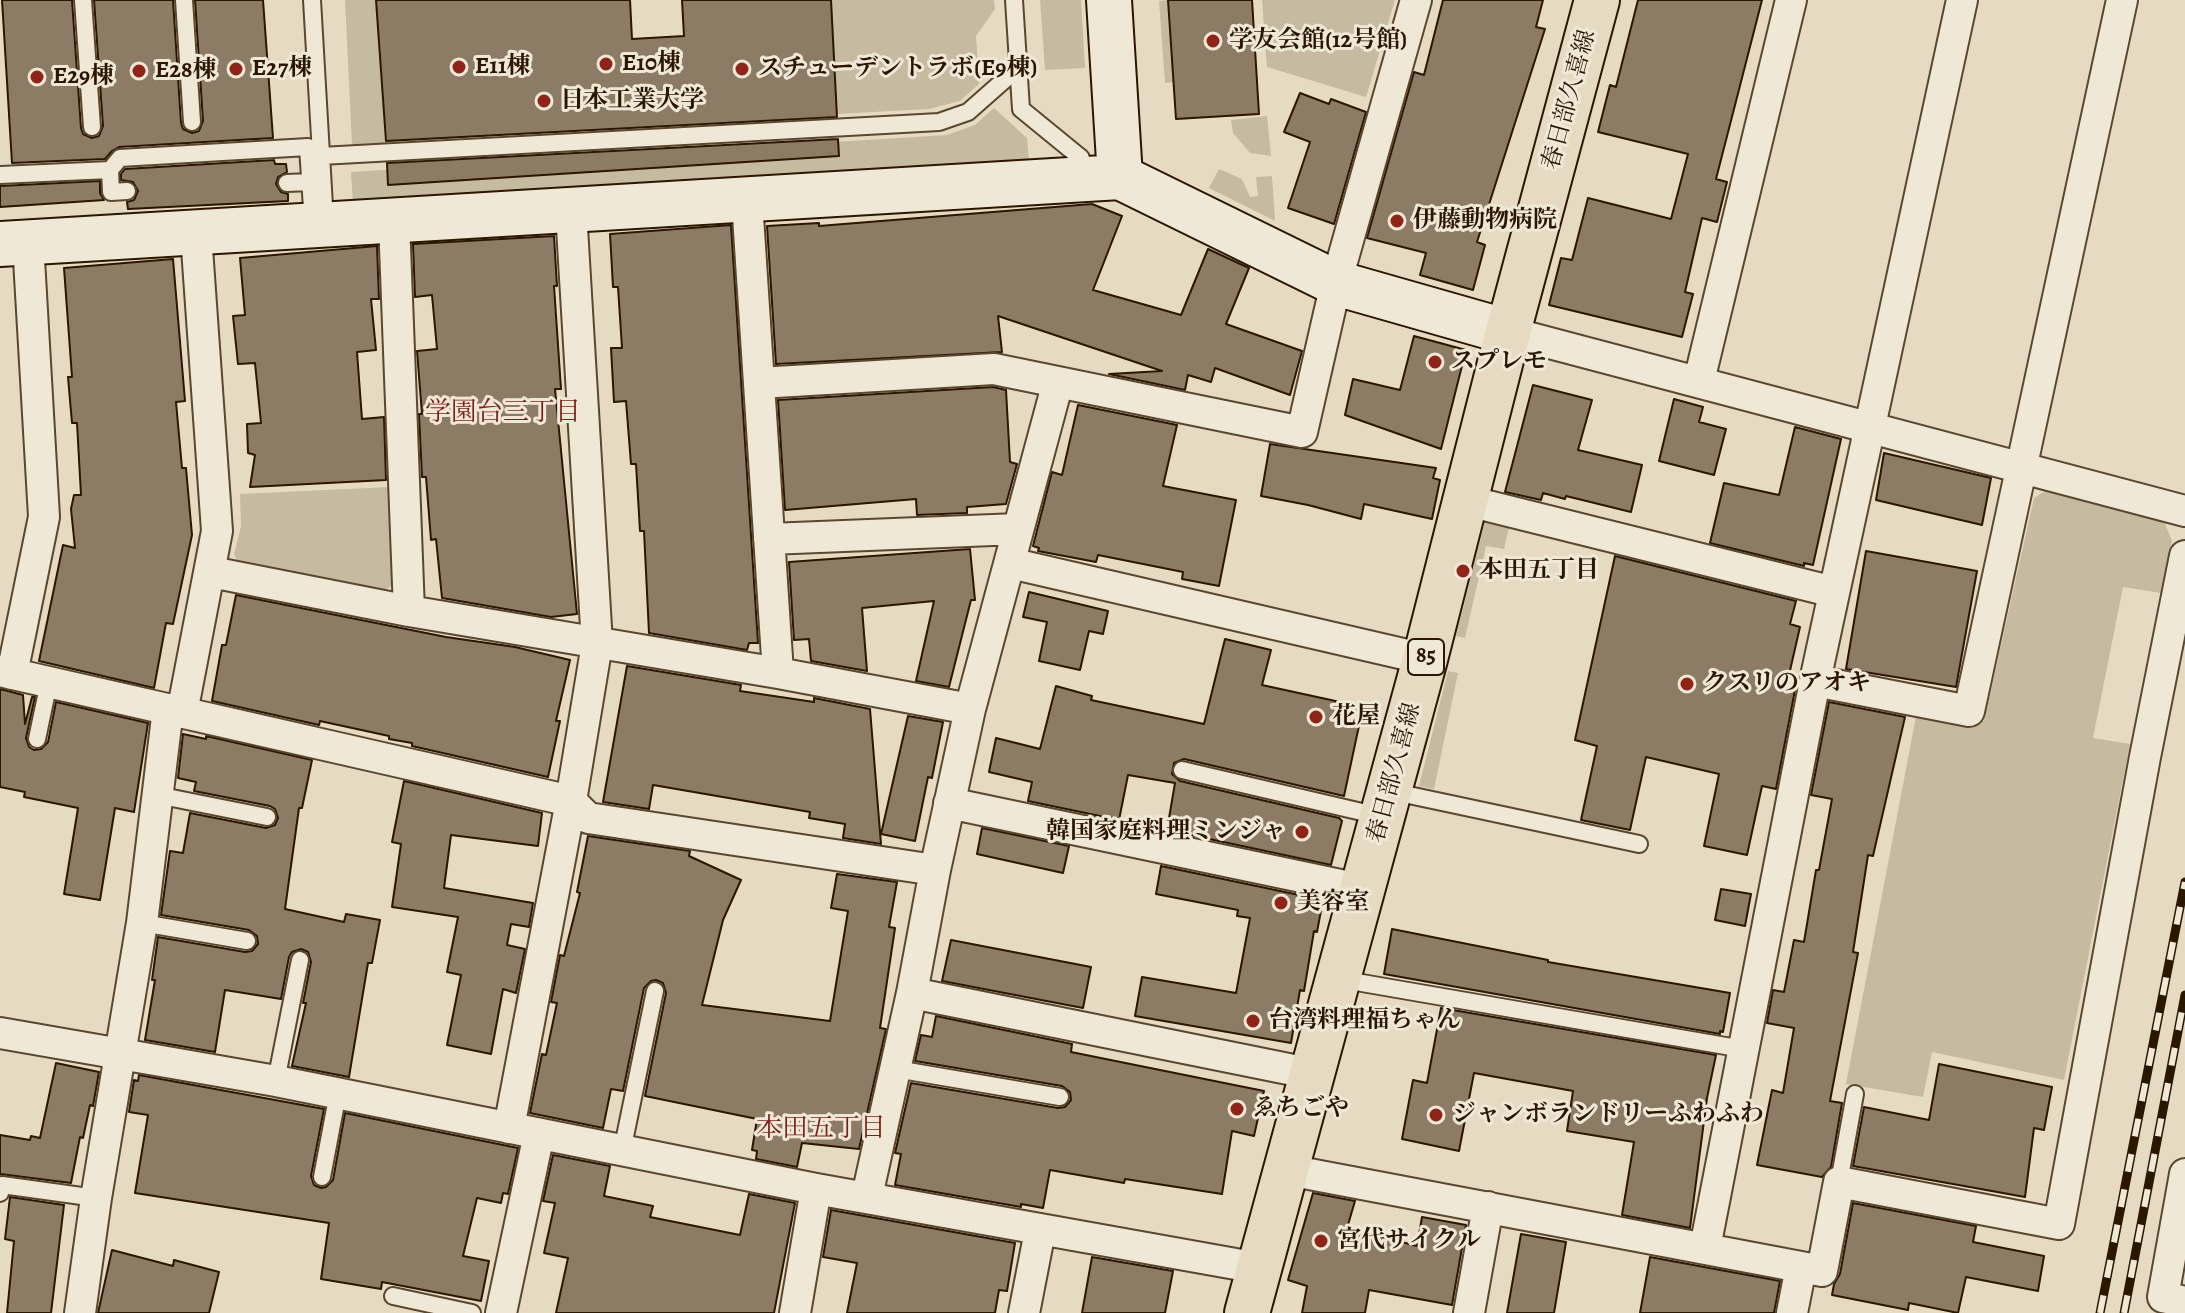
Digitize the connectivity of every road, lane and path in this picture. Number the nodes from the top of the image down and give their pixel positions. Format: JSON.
{"nodes":[{"id":1,"x":83,"y":0,"type":"edge"},
{"id":2,"x":184,"y":0,"type":"edge"},
{"id":3,"x":312,"y":0,"type":"edge"},
{"id":4,"x":1014,"y":0,"type":"edge"},
{"id":5,"x":1109,"y":0,"type":"edge"},
{"id":6,"x":1416,"y":0,"type":"edge"},
{"id":7,"x":1597,"y":0,"type":"edge"},
{"id":8,"x":1791,"y":0,"type":"edge"},
{"id":9,"x":1962,"y":0,"type":"edge"},
{"id":10,"x":2122,"y":0,"type":"edge"},
{"id":11,"x":1019,"y":67,"type":"junction"},
{"id":12,"x":192,"y":122,"type":"dead end"},
{"id":13,"x":92,"y":127,"type":"dead end"},
{"id":14,"x":321,"y":156,"type":"junction"},
{"id":15,"x":110,"y":170,"type":"junction"},
{"id":16,"x":0,"y":175,"type":"edge"},
{"id":17,"x":1102,"y":179,"type":"junction"},
{"id":18,"x":309,"y":182,"type":"junction"},
{"id":19,"x":287,"y":183,"type":"dead end"},
{"id":20,"x":127,"y":191,"type":"dead end"},
{"id":21,"x":747,"y":201,"type":"junction"},
{"id":22,"x":571,"y":211,"type":"junction"},
{"id":23,"x":394,"y":221,"type":"junction"},
{"id":24,"x":319,"y":225,"type":"junction"},
{"id":25,"x":196,"y":234,"type":"junction"},
{"id":26,"x":14,"y":243,"type":"edge"},
{"id":27,"x":1336,"y":283,"type":"junction"},
{"id":28,"x":1508,"y":332,"type":"junction"},
{"id":29,"x":1699,"y":381,"type":"junction"},
{"id":30,"x":1058,"y":382,"type":"junction"},
{"id":31,"x":759,"y":383,"type":"junction"},
{"id":32,"x":1871,"y":427,"type":"junction"},
{"id":33,"x":2022,"y":467,"type":"junction"},
{"id":34,"x":1464,"y":500,"type":"junction"},
{"id":35,"x":2185,"y":511,"type":"edge"},
{"id":36,"x":1018,"y":529,"type":"junction"},
{"id":37,"x":769,"y":539,"type":"junction"},
{"id":38,"x":2185,"y":556,"type":"edge"},
{"id":39,"x":1010,"y":563,"type":"junction"},
{"id":40,"x":211,"y":572,"type":"junction"},
{"id":41,"x":1834,"y":592,"type":"junction"},
{"id":42,"x":409,"y":611,"type":"junction"},
{"id":43,"x":597,"y":644,"type":"junction"},
{"id":44,"x":1425,"y":659,"type":"junction"},
{"id":45,"x":6,"y":672,"type":"edge"},
{"id":46,"x":778,"y":673,"type":"junction"},
{"id":47,"x":1815,"y":681,"type":"junction"},
{"id":48,"x":49,"y":682,"type":"junction"},
{"id":49,"x":970,"y":709,"type":"junction"},
{"id":50,"x":175,"y":711,"type":"junction"},
{"id":51,"x":37,"y":739,"type":"dead end"},
{"id":52,"x":1182,"y":770,"type":"dead end"},
{"id":53,"x":157,"y":795,"type":"junction"},
{"id":54,"x":571,"y":801,"type":"junction"},
{"id":55,"x":949,"y":803,"type":"junction"},
{"id":56,"x":1386,"y":804,"type":"junction"},
{"id":57,"x":267,"y":817,"type":"dead end"},
{"id":58,"x":1639,"y":844,"type":"dead end"},
{"id":59,"x":935,"y":870,"type":"junction"},
{"id":60,"x":1364,"y":890,"type":"junction"},
{"id":61,"x":142,"y":923,"type":"junction"},
{"id":62,"x":247,"y":941,"type":"dead end"},
{"id":63,"x":300,"y":960,"type":"dead end"},
{"id":64,"x":1339,"y":979,"type":"junction"},
{"id":65,"x":655,"y":991,"type":"dead end"},
{"id":66,"x":912,"y":993,"type":"junction"},
{"id":67,"x":0,"y":1033,"type":"edge"},
{"id":68,"x":1743,"y":1049,"type":"junction"},
{"id":69,"x":120,"y":1056,"type":"junction"},
{"id":70,"x":896,"y":1069,"type":"junction"},
{"id":71,"x":1313,"y":1074,"type":"junction"},
{"id":72,"x":276,"y":1081,"type":"junction"},
{"id":73,"x":338,"y":1093,"type":"junction"},
{"id":74,"x":1855,"y":1094,"type":"dead end"},
{"id":75,"x":1060,"y":1097,"type":"dead end"},
{"id":76,"x":524,"y":1131,"type":"junction"},
{"id":77,"x":622,"y":1151,"type":"junction"},
{"id":78,"x":1288,"y":1170,"type":"junction"},
{"id":79,"x":2185,"y":1174,"type":"edge"},
{"id":80,"x":322,"y":1177,"type":"dead end"},
{"id":81,"x":1839,"y":1182,"type":"junction"},
{"id":82,"x":816,"y":1189,"type":"junction"},
{"id":83,"x":0,"y":1193,"type":"edge"},
{"id":84,"x":867,"y":1196,"type":"junction"},
{"id":85,"x":96,"y":1198,"type":"junction"},
{"id":86,"x":1488,"y":1207,"type":"junction"},
{"id":87,"x":1040,"y":1231,"type":"junction"},
{"id":88,"x":1705,"y":1248,"type":"junction"},
{"id":89,"x":1801,"y":1267,"type":"junction"},
{"id":90,"x":1258,"y":1268,"type":"junction"},
{"id":91,"x":393,"y":1296,"type":"dead end"},
{"id":92,"x":2185,"y":1302,"type":"edge"},
{"id":93,"x":80,"y":1313,"type":"edge"},
{"id":94,"x":472,"y":1313,"type":"edge"},
{"id":95,"x":501,"y":1313,"type":"edge"},
{"id":96,"x":795,"y":1313,"type":"edge"},
{"id":97,"x":1024,"y":1313,"type":"edge"},
{"id":98,"x":1247,"y":1313,"type":"edge"},
{"id":99,"x":1469,"y":1313,"type":"edge"},
{"id":100,"x":1792,"y":1313,"type":"edge"}],
"edges":[{"from":1,"to":13,"type":"lane"},
{"from":2,"to":12,"type":"lane"},
{"from":3,"to":14,"type":"lane"},
{"from":4,"to":11,"type":"lane"},
{"from":5,"to":17,"type":"street"},
{"from":6,"to":27,"type":"street"},
{"from":7,"to":28,"type":"main road","name":"春日部久喜線","number":"85"},
{"from":8,"to":29,"type":"street"},
{"from":9,"to":32,"type":"street"},
{"from":10,"to":33,"type":"street"},
{"from":11,"to":14,"type":"lane"},
{"from":11,"to":17,"type":"lane"},
{"from":14,"to":24,"type":"lane"},
{"from":15,"to":16,"type":"lane"},
{"from":15,"to":18,"type":"lane"},
{"from":15,"to":20,"type":"lane"},
{"from":17,"to":21,"type":"street"},
{"from":17,"to":27,"type":"street"},
{"from":18,"to":19,"type":"lane"},
{"from":18,"to":24,"type":"lane"},
{"from":21,"to":22,"type":"street"},
{"from":21,"to":31,"type":"street"},
{"from":22,"to":23,"type":"street"},
{"from":22,"to":43,"type":"street"},
{"from":23,"to":24,"type":"street"},
{"from":23,"to":42,"type":"street"},
{"from":24,"to":25,"type":"street"},
{"from":25,"to":26,"type":"street"},
{"from":25,"to":40,"type":"street"},
{"from":26,"to":45,"type":"street"},
{"from":27,"to":28,"type":"street"},
{"from":27,"to":30,"type":"street"},
{"from":28,"to":29,"type":"street"},
{"from":28,"to":34,"type":"main road","name":"春日部久喜線","number":"85"},
{"from":29,"to":32,"type":"street"},
{"from":30,"to":31,"type":"street"},
{"from":30,"to":36,"type":"street"},
{"from":31,"to":37,"type":"street"},
{"from":32,"to":33,"type":"street"},
{"from":32,"to":41,"type":"street"},
{"from":33,"to":35,"type":"street"},
{"from":33,"to":47,"type":"street"},
{"from":34,"to":41,"type":"street"},
{"from":34,"to":44,"type":"main road","name":"春日部久喜線","number":"85"},
{"from":36,"to":37,"type":"street"},
{"from":36,"to":39,"type":"street"},
{"from":37,"to":46,"type":"street"},
{"from":38,"to":81,"type":"street"},
{"from":39,"to":44,"type":"street"},
{"from":39,"to":49,"type":"street"},
{"from":40,"to":42,"type":"street"},
{"from":40,"to":50,"type":"street"},
{"from":41,"to":47,"type":"street"},
{"from":42,"to":43,"type":"street"},
{"from":43,"to":46,"type":"street"},
{"from":43,"to":54,"type":"street"},
{"from":44,"to":56,"type":"main road","name":"春日部久喜線","number":"85"},
{"from":45,"to":48,"type":"street"},
{"from":46,"to":49,"type":"street"},
{"from":47,"to":68,"type":"street"},
{"from":48,"to":50,"type":"street"},
{"from":48,"to":51,"type":"lane"},
{"from":49,"to":55,"type":"street"},
{"from":50,"to":53,"type":"street"},
{"from":50,"to":54,"type":"street"},
{"from":52,"to":56,"type":"lane"},
{"from":53,"to":57,"type":"lane"},
{"from":53,"to":61,"type":"street"},
{"from":54,"to":59,"type":"street"},
{"from":54,"to":76,"type":"street"},
{"from":55,"to":59,"type":"street"},
{"from":55,"to":60,"type":"street"},
{"from":56,"to":58,"type":"lane"},
{"from":56,"to":60,"type":"main road","name":"春日部久喜線","number":"85"},
{"from":59,"to":66,"type":"street"},
{"from":60,"to":64,"type":"main road","name":"春日部久喜線","number":"85"},
{"from":61,"to":62,"type":"lane"},
{"from":61,"to":69,"type":"street"},
{"from":63,"to":72,"type":"lane"},
{"from":64,"to":68,"type":"lane"},
{"from":64,"to":71,"type":"main road","name":"春日部久喜線","number":"85"},
{"from":65,"to":77,"type":"lane"},
{"from":66,"to":70,"type":"street"},
{"from":66,"to":71,"type":"street"},
{"from":67,"to":69,"type":"street"},
{"from":68,"to":88,"type":"street"},
{"from":69,"to":72,"type":"street"},
{"from":69,"to":85,"type":"street"},
{"from":70,"to":75,"type":"lane"},
{"from":70,"to":84,"type":"street"},
{"from":71,"to":78,"type":"main road","name":"春日部久喜線","number":"85"},
{"from":72,"to":73,"type":"street"},
{"from":73,"to":76,"type":"street"},
{"from":73,"to":80,"type":"lane"},
{"from":74,"to":81,"type":"lane"},
{"from":76,"to":77,"type":"street"},
{"from":76,"to":95,"type":"street"},
{"from":77,"to":82,"type":"street"},
{"from":78,"to":86,"type":"street"},
{"from":78,"to":90,"type":"main road","name":"春日部久喜線","number":"85"},
{"from":79,"to":92,"type":"street"},
{"from":81,"to":89,"type":"street"},
{"from":82,"to":84,"type":"street"},
{"from":82,"to":96,"type":"street"},
{"from":83,"to":85,"type":"lane"},
{"from":84,"to":87,"type":"street"},
{"from":85,"to":93,"type":"street"},
{"from":86,"to":88,"type":"street"},
{"from":86,"to":99,"type":"street"},
{"from":87,"to":90,"type":"street"},
{"from":87,"to":97,"type":"street"},
{"from":88,"to":89,"type":"street"},
{"from":89,"to":100,"type":"street"},
{"from":90,"to":98,"type":"main road","name":"春日部久喜線","number":"85"},
{"from":91,"to":94,"type":"lane"}]}
